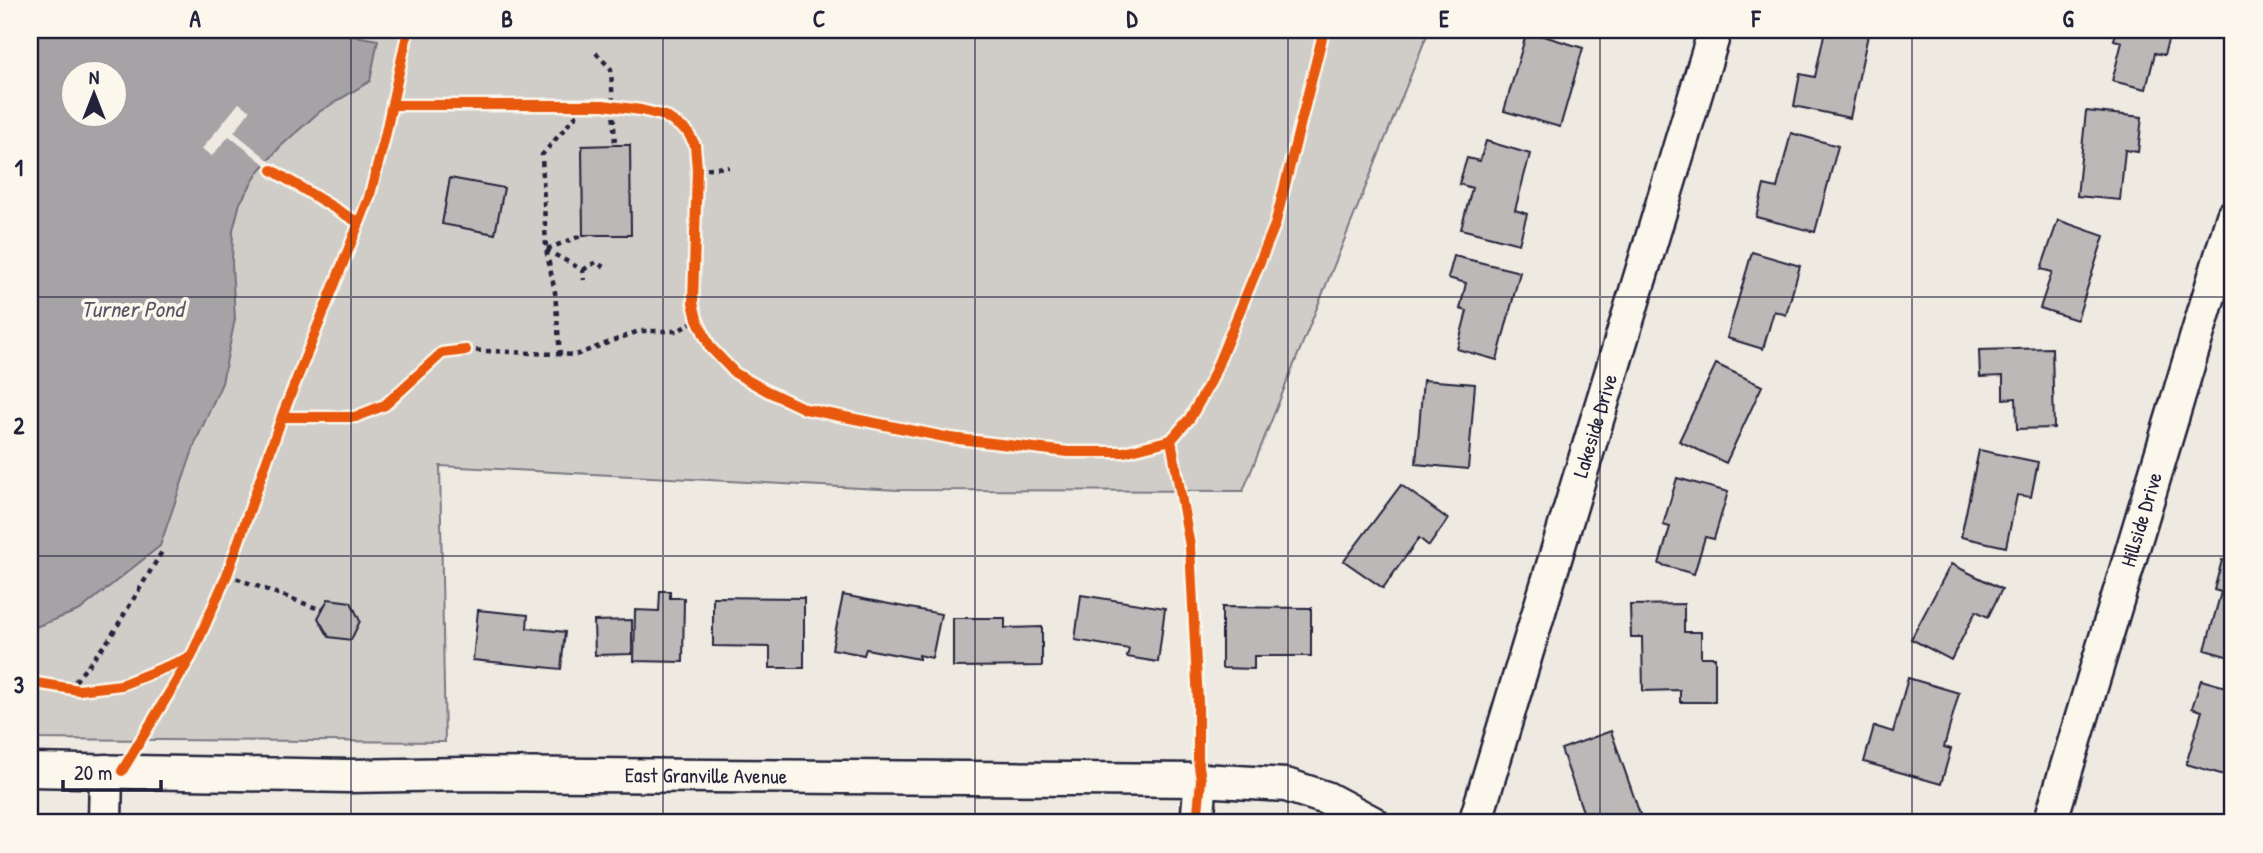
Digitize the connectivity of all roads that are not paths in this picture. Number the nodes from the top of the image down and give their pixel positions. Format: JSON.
{"nodes":[{"id":1,"x":1715,"y":30,"type":"edge"},
{"id":2,"x":2233,"y":216,"type":"edge"},
{"id":3,"x":30,"y":770,"type":"edge"},
{"id":4,"x":106,"y":771,"type":"junction"},
{"id":5,"x":1201,"y":780,"type":"junction"},
{"id":6,"x":105,"y":823,"type":"edge"},
{"id":7,"x":1197,"y":823,"type":"edge"},
{"id":8,"x":1373,"y":823,"type":"edge"},
{"id":9,"x":1475,"y":823,"type":"edge"},
{"id":10,"x":2050,"y":823,"type":"edge"}],
"edges":[{"from":1,"to":9,"type":"street","name":"Lakeside Drive"},
{"from":2,"to":10,"type":"street","name":"Hillside Drive"},
{"from":3,"to":4,"type":"street","name":"East Granville Avenue"},
{"from":4,"to":5,"type":"street","name":"East Granville Avenue"},
{"from":4,"to":6,"type":"street"},
{"from":5,"to":7,"type":"street"},
{"from":5,"to":8,"type":"street","name":"East Granville Avenue"}]}
